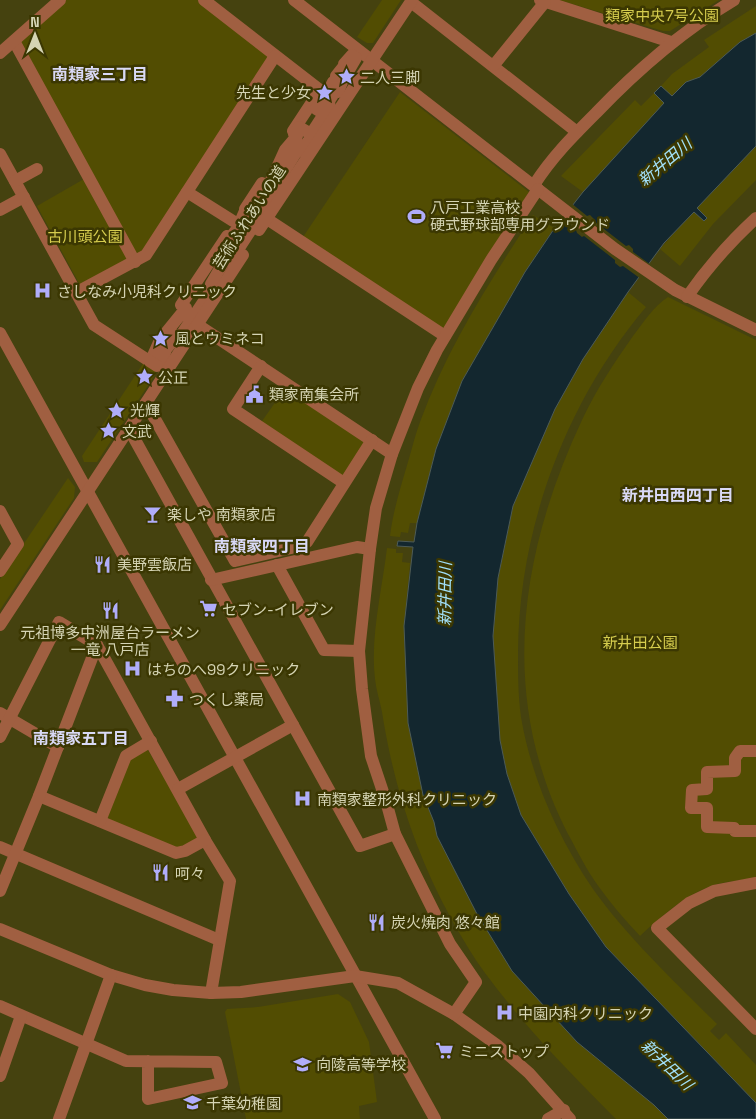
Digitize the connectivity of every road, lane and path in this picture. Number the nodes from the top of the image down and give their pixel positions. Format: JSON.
{"nodes":[{"id":1,"x":60,"y":0,"type":"edge"},
{"id":2,"x":204,"y":0,"type":"edge"},
{"id":3,"x":294,"y":0,"type":"edge"},
{"id":4,"x":734,"y":0,"type":"edge"},
{"id":5,"x":412,"y":1,"type":"edge"},
{"id":6,"x":543,"y":1,"type":"edge"},
{"id":7,"x":14,"y":41,"type":"junction"},
{"id":8,"x":671,"y":42,"type":"junction"},
{"id":9,"x":0,"y":53,"type":"edge"},
{"id":10,"x":275,"y":56,"type":"junction"},
{"id":11,"x":356,"y":58,"type":"joint"},
{"id":12,"x":373,"y":60,"type":"junction"},
{"id":13,"x":494,"y":65,"type":"junction"},
{"id":14,"x":577,"y":132,"type":"junction"},
{"id":15,"x":0,"y":154,"type":"edge"},
{"id":16,"x":37,"y":169,"type":"dead end"},
{"id":17,"x":15,"y":181,"type":"junction"},
{"id":18,"x":536,"y":187,"type":"junction"},
{"id":19,"x":187,"y":192,"type":"junction"},
{"id":20,"x":24,"y":197,"type":"junction"},
{"id":21,"x":0,"y":210,"type":"edge"},
{"id":22,"x":756,"y":218,"type":"edge"},
{"id":23,"x":267,"y":219,"type":"junction"},
{"id":24,"x":233,"y":221,"type":"junction"},
{"id":25,"x":134,"y":262,"type":"junction"},
{"id":26,"x":77,"y":292,"type":"junction"},
{"id":27,"x":687,"y":297,"type":"junction"},
{"id":28,"x":198,"y":325,"type":"junction"},
{"id":29,"x":756,"y":330,"type":"edge"},
{"id":30,"x":0,"y":333,"type":"edge"},
{"id":31,"x":445,"y":336,"type":"junction"},
{"id":32,"x":143,"y":356,"type":"junction"},
{"id":33,"x":261,"y":366,"type":"junction"},
{"id":34,"x":167,"y":374,"type":"junction"},
{"id":35,"x":146,"y":403,"type":"junction"},
{"id":36,"x":129,"y":429,"type":"junction"},
{"id":37,"x":372,"y":440,"type":"junction"},
{"id":38,"x":392,"y":454,"type":"junction"},
{"id":39,"x":344,"y":483,"type":"junction"},
{"id":40,"x":87,"y":492,"type":"junction"},
{"id":41,"x":0,"y":511,"type":"edge"},
{"id":42,"x":370,"y":549,"type":"junction"},
{"id":43,"x":277,"y":565,"type":"junction"},
{"id":44,"x":0,"y":571,"type":"edge"},
{"id":45,"x":211,"y":580,"type":"junction"},
{"id":46,"x":0,"y":625,"type":"edge"},
{"id":47,"x":97,"y":644,"type":"junction"},
{"id":48,"x":359,"y":651,"type":"junction"},
{"id":49,"x":5,"y":716,"type":"edge"},
{"id":50,"x":293,"y":725,"type":"junction"},
{"id":51,"x":0,"y":737,"type":"edge"},
{"id":52,"x":151,"y":741,"type":"junction"},
{"id":53,"x":58,"y":747,"type":"junction"},
{"id":54,"x":756,"y":752,"type":"edge"},
{"id":55,"x":234,"y":758,"type":"junction"},
{"id":56,"x":178,"y":789,"type":"junction"},
{"id":57,"x":39,"y":796,"type":"junction"},
{"id":58,"x":100,"y":821,"type":"junction"},
{"id":59,"x":756,"y":831,"type":"edge"},
{"id":60,"x":395,"y":834,"type":"junction"},
{"id":61,"x":205,"y":840,"type":"junction"},
{"id":62,"x":0,"y":847,"type":"edge"},
{"id":63,"x":15,"y":853,"type":"junction"},
{"id":64,"x":756,"y":883,"type":"edge"},
{"id":65,"x":0,"y":891,"type":"edge"},
{"id":66,"x":0,"y":929,"type":"edge"},
{"id":67,"x":219,"y":940,"type":"junction"},
{"id":68,"x":111,"y":975,"type":"junction"},
{"id":69,"x":355,"y":976,"type":"junction"},
{"id":70,"x":211,"y":993,"type":"junction"},
{"id":71,"x":0,"y":1006,"type":"edge"},
{"id":72,"x":454,"y":1014,"type":"junction"},
{"id":73,"x":21,"y":1016,"type":"junction"},
{"id":74,"x":756,"y":1029,"type":"edge"},
{"id":75,"x":86,"y":1043,"type":"junction"},
{"id":76,"x":148,"y":1061,"type":"dead end"},
{"id":77,"x":0,"y":1076,"type":"edge"},
{"id":78,"x":567,"y":1115,"type":"edge"},
{"id":79,"x":59,"y":1119,"type":"edge"},
{"id":80,"x":435,"y":1119,"type":"edge"},
{"id":81,"x":548,"y":1119,"type":"edge"}],
"edges":[{"from":1,"to":7,"type":"street"},
{"from":2,"to":10,"type":"street"},
{"from":3,"to":12,"type":"street"},
{"from":4,"to":8,"type":"street"},
{"from":5,"to":12,"type":"street","name":"芸術ふれあいの道"},
{"from":5,"to":13,"type":"street"},
{"from":6,"to":8,"type":"street"},
{"from":6,"to":13,"type":"street"},
{"from":7,"to":9,"type":"street"},
{"from":7,"to":25,"type":"street"},
{"from":8,"to":14,"type":"street"},
{"from":10,"to":19,"type":"street"},
{"from":10,"to":24,"type":"street"},
{"from":11,"to":11,"type":"street"},
{"from":12,"to":18,"type":"street"},
{"from":12,"to":23,"type":"street","name":"芸術ふれあいの道"},
{"from":13,"to":14,"type":"street"},
{"from":14,"to":18,"type":"street"},
{"from":15,"to":17,"type":"street"},
{"from":16,"to":17,"type":"street"},
{"from":17,"to":20,"type":"street"},
{"from":18,"to":27,"type":"street"},
{"from":18,"to":31,"type":"street"},
{"from":19,"to":24,"type":"street"},
{"from":19,"to":25,"type":"street"},
{"from":20,"to":21,"type":"street"},
{"from":20,"to":26,"type":"street"},
{"from":22,"to":27,"type":"street"},
{"from":23,"to":28,"type":"street","name":"芸術ふれあいの道"},
{"from":23,"to":31,"type":"street"},
{"from":24,"to":32,"type":"street"},
{"from":25,"to":26,"type":"street"},
{"from":26,"to":32,"type":"street"},
{"from":27,"to":29,"type":"street"},
{"from":28,"to":33,"type":"street"},
{"from":28,"to":34,"type":"street","name":"芸術ふれあいの道"},
{"from":30,"to":40,"type":"street"},
{"from":31,"to":38,"type":"street"},
{"from":32,"to":34,"type":"street"},
{"from":33,"to":37,"type":"street"},
{"from":33,"to":39,"type":"street"},
{"from":34,"to":35,"type":"street","name":"芸術ふれあいの道"},
{"from":35,"to":36,"type":"street","name":"芸術ふれあいの道"},
{"from":35,"to":39,"type":"street"},
{"from":36,"to":40,"type":"street","name":"芸術ふれあいの道"},
{"from":36,"to":45,"type":"street"},
{"from":37,"to":38,"type":"street"},
{"from":37,"to":39,"type":"street"},
{"from":38,"to":42,"type":"street"},
{"from":40,"to":46,"type":"street","name":"芸術ふれあいの道"},
{"from":40,"to":55,"type":"street"},
{"from":41,"to":44,"type":"street"},
{"from":42,"to":43,"type":"street"},
{"from":42,"to":48,"type":"street"},
{"from":43,"to":45,"type":"street"},
{"from":43,"to":48,"type":"street"},
{"from":45,"to":50,"type":"street"},
{"from":47,"to":49,"type":"street"},
{"from":47,"to":52,"type":"street"},
{"from":47,"to":53,"type":"street"},
{"from":48,"to":60,"type":"street"},
{"from":49,"to":51,"type":"street"},
{"from":49,"to":53,"type":"street"},
{"from":50,"to":55,"type":"street"},
{"from":50,"to":60,"type":"street"},
{"from":52,"to":56,"type":"street"},
{"from":52,"to":58,"type":"street"},
{"from":53,"to":57,"type":"street"},
{"from":54,"to":59,"type":"street"},
{"from":55,"to":56,"type":"street"},
{"from":55,"to":69,"type":"street"},
{"from":56,"to":61,"type":"street"},
{"from":57,"to":58,"type":"street"},
{"from":57,"to":63,"type":"street"},
{"from":58,"to":61,"type":"street"},
{"from":60,"to":72,"type":"street"},
{"from":61,"to":67,"type":"street"},
{"from":62,"to":63,"type":"street"},
{"from":63,"to":65,"type":"street"},
{"from":63,"to":67,"type":"street"},
{"from":64,"to":74,"type":"street"},
{"from":66,"to":68,"type":"street"},
{"from":67,"to":70,"type":"street"},
{"from":68,"to":70,"type":"street"},
{"from":68,"to":75,"type":"street"},
{"from":69,"to":70,"type":"street"},
{"from":69,"to":72,"type":"street"},
{"from":69,"to":80,"type":"street"},
{"from":71,"to":73,"type":"street"},
{"from":72,"to":78,"type":"street"},
{"from":73,"to":75,"type":"street"},
{"from":73,"to":77,"type":"street"},
{"from":75,"to":76,"type":"street"},
{"from":75,"to":79,"type":"street"},
{"from":78,"to":81,"type":"street"}]}
